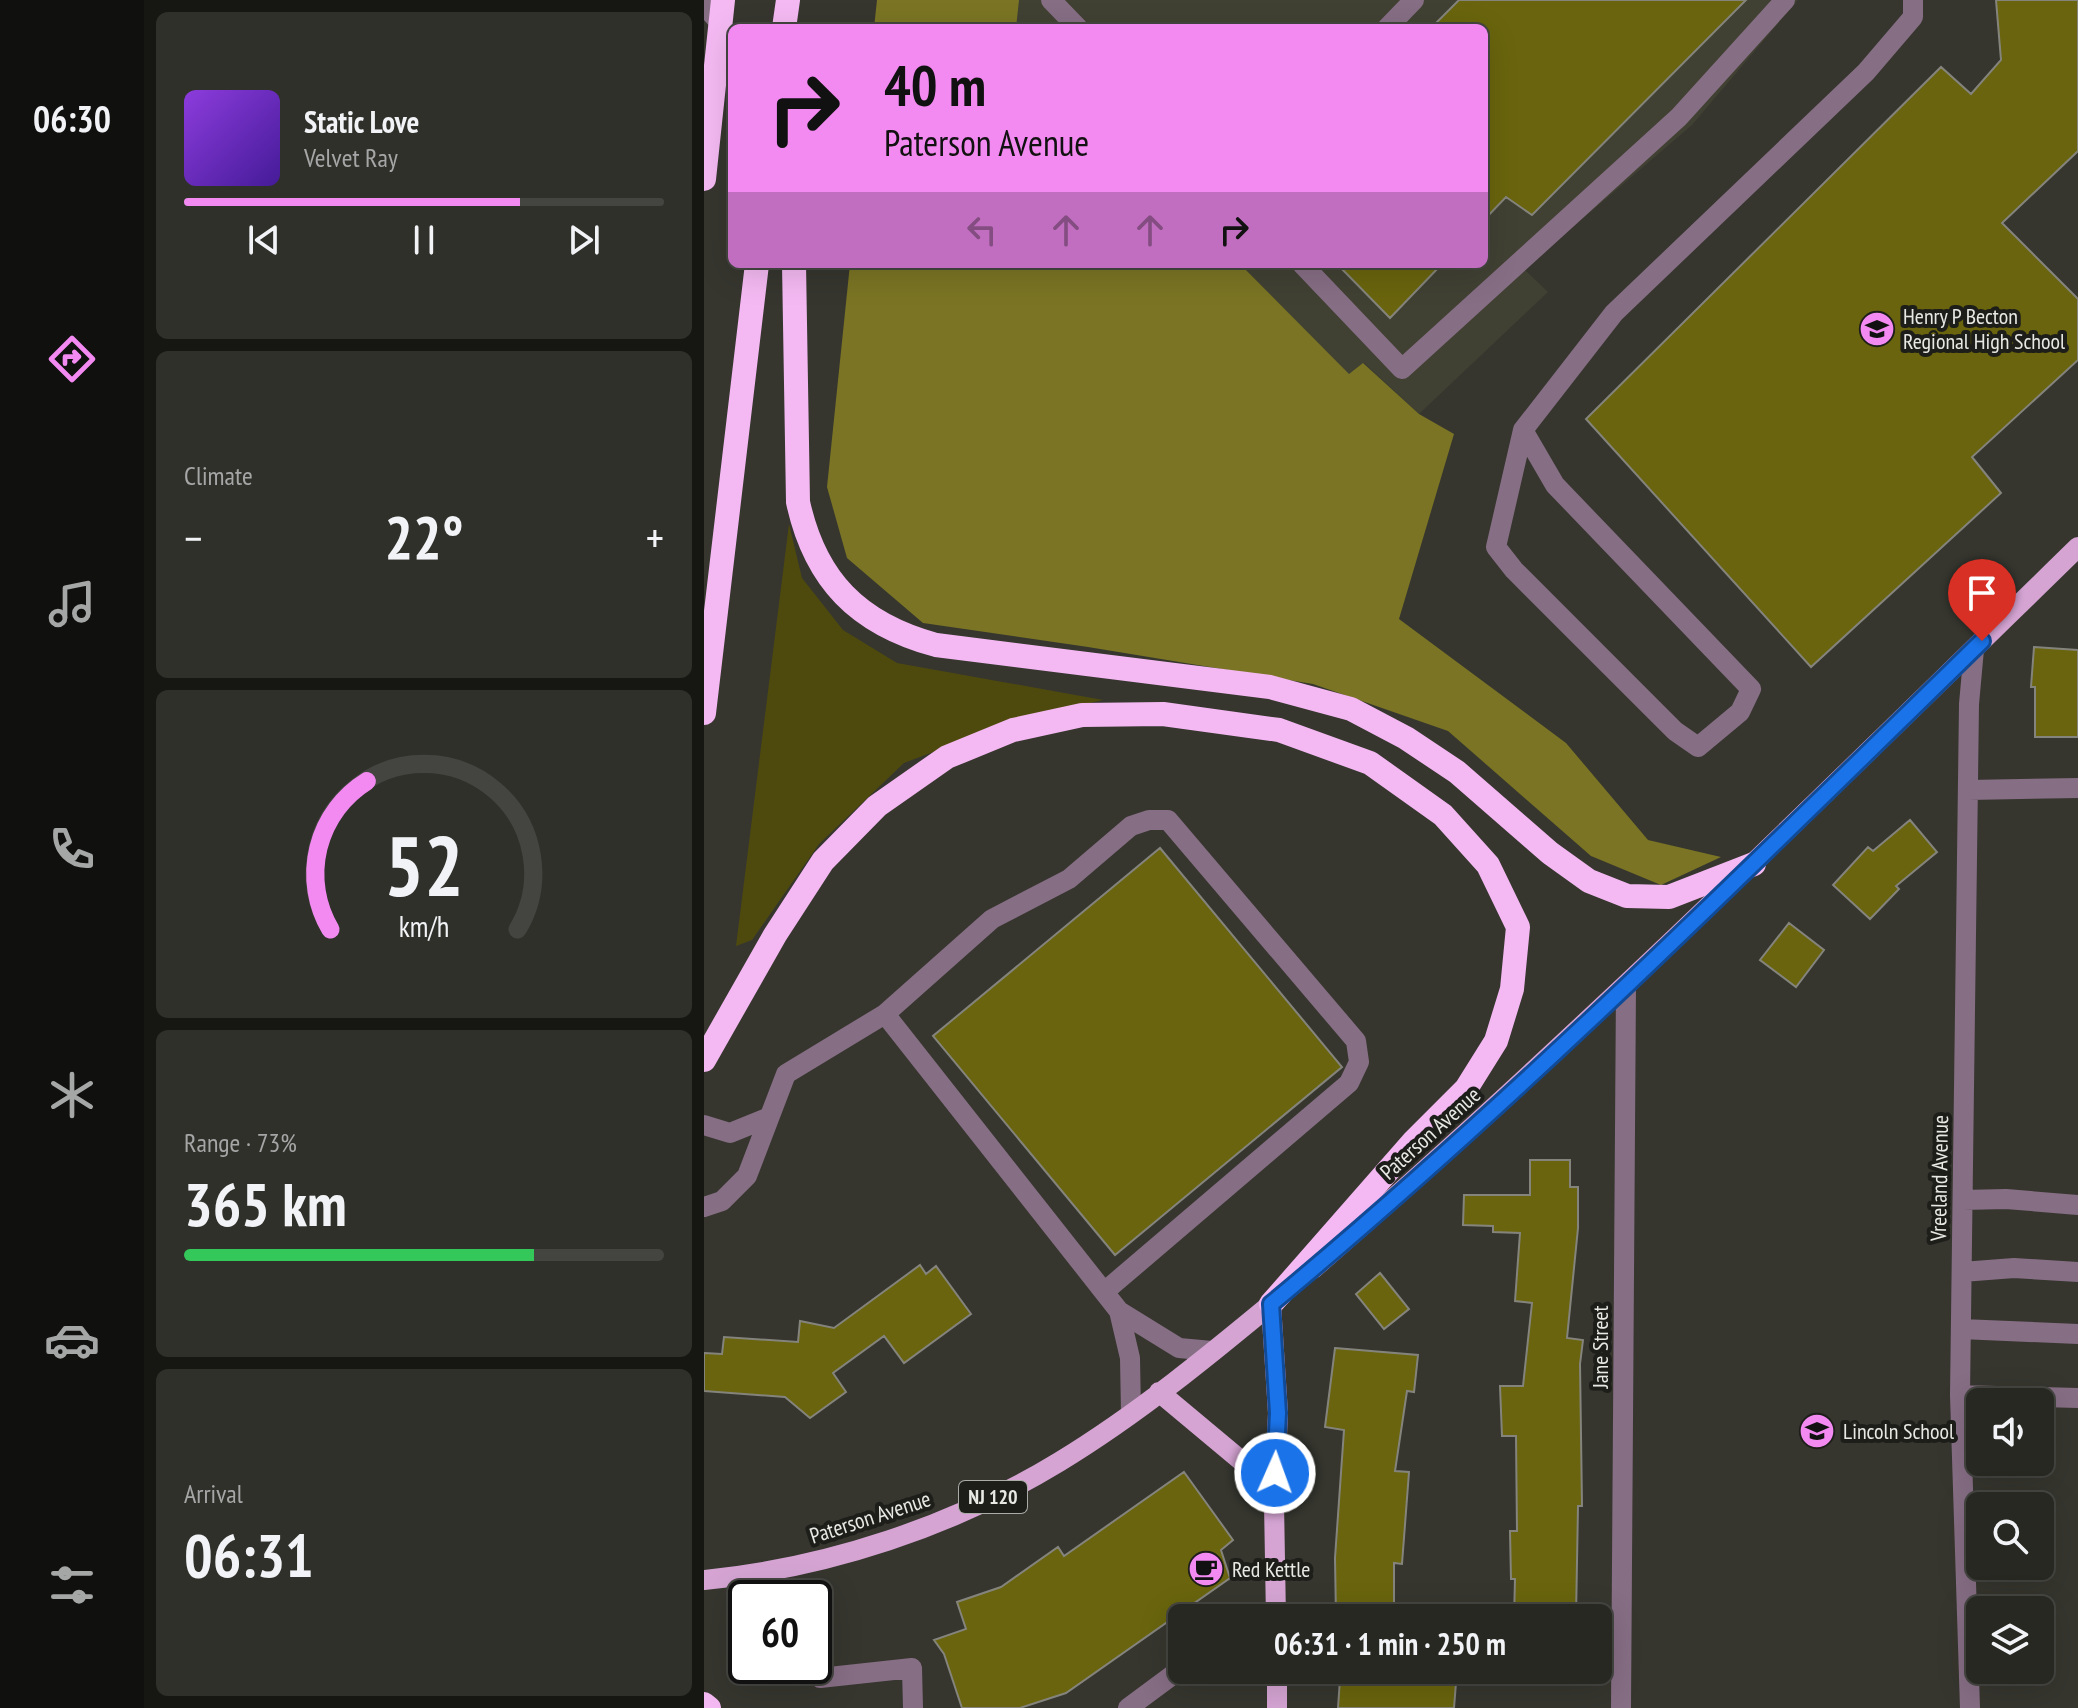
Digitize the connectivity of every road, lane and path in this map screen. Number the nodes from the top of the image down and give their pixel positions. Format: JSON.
{"nodes":[{"id":1,"x":789,"y":0,"type":"edge"},
{"id":2,"x":1051,"y":0,"type":"edge"},
{"id":3,"x":1414,"y":0,"type":"edge"},
{"id":4,"x":1785,"y":0,"type":"edge"},
{"id":5,"x":1913,"y":0,"type":"edge"},
{"id":6,"x":704,"y":5,"type":"edge"},
{"id":7,"x":722,"y":12,"type":"edge"},
{"id":8,"x":787,"y":24,"type":"edge"},
{"id":9,"x":1074,"y":24,"type":"edge"},
{"id":10,"x":1391,"y":24,"type":"edge"},
{"id":11,"x":704,"y":179,"type":"edge"},
{"id":12,"x":757,"y":268,"type":"edge"},
{"id":13,"x":794,"y":268,"type":"edge"},
{"id":14,"x":1306,"y":268,"type":"edge"},
{"id":15,"x":1523,"y":430,"type":"junction"},
{"id":16,"x":2078,"y":547,"type":"edge"},
{"id":17,"x":1974,"y":649,"type":"junction"},
{"id":18,"x":704,"y":713,"type":"edge"},
{"id":19,"x":2078,"y":788,"type":"edge"},
{"id":20,"x":1968,"y":790,"type":"junction"},
{"id":21,"x":1754,"y":864,"type":"junction"},
{"id":22,"x":1626,"y":986,"type":"junction"},
{"id":23,"x":885,"y":1014,"type":"junction"},
{"id":24,"x":704,"y":1060,"type":"edge"},
{"id":25,"x":767,"y":1118,"type":"junction"},
{"id":26,"x":704,"y":1125,"type":"edge"},
{"id":27,"x":1963,"y":1200,"type":"junction"},
{"id":28,"x":2078,"y":1205,"type":"edge"},
{"id":29,"x":704,"y":1207,"type":"edge"},
{"id":30,"x":1962,"y":1272,"type":"junction"},
{"id":31,"x":2078,"y":1272,"type":"edge"},
{"id":32,"x":1104,"y":1292,"type":"junction"},
{"id":33,"x":1271,"y":1304,"type":"junction"},
{"id":34,"x":1119,"y":1311,"type":"junction"},
{"id":35,"x":1961,"y":1329,"type":"junction"},
{"id":36,"x":2078,"y":1334,"type":"edge"},
{"id":37,"x":1212,"y":1351,"type":"junction"},
{"id":38,"x":1159,"y":1392,"type":"junction"},
{"id":39,"x":1960,"y":1395,"type":"junction"},
{"id":40,"x":2078,"y":1398,"type":"edge"},
{"id":41,"x":1131,"y":1413,"type":"junction"},
{"id":42,"x":1274,"y":1503,"type":"junction"},
{"id":43,"x":704,"y":1580,"type":"edge"},
{"id":44,"x":1275,"y":1604,"type":"edge"},
{"id":45,"x":832,"y":1677,"type":"edge"},
{"id":46,"x":1168,"y":1678,"type":"edge"},
{"id":47,"x":1277,"y":1684,"type":"edge"},
{"id":48,"x":704,"y":1704,"type":"edge"},
{"id":49,"x":709,"y":1708,"type":"edge"},
{"id":50,"x":913,"y":1708,"type":"edge"},
{"id":51,"x":1128,"y":1708,"type":"edge"},
{"id":52,"x":1277,"y":1708,"type":"edge"},
{"id":53,"x":1621,"y":1708,"type":"edge"},
{"id":54,"x":1970,"y":1708,"type":"edge"}],
"edges":[{"from":1,"to":8,"type":"highway"},
{"from":2,"to":9,"type":"street"},
{"from":3,"to":10,"type":"street"},
{"from":4,"to":14,"type":"street"},
{"from":5,"to":15,"type":"street"},
{"from":6,"to":7,"type":"street"},
{"from":7,"to":11,"type":"highway"},
{"from":12,"to":18,"type":"highway"},
{"from":13,"to":21,"type":"highway"},
{"from":15,"to":15,"type":"street"},
{"from":16,"to":17,"type":"main road","name":"Paterson Avenue"},
{"from":17,"to":20,"type":"street","name":"Vreeland Avenue"},
{"from":17,"to":21,"type":"main road","name":"Paterson Avenue"},
{"from":19,"to":20,"type":"street"},
{"from":20,"to":27,"type":"street","name":"Vreeland Avenue"},
{"from":21,"to":22,"type":"main road","name":"Paterson Avenue"},
{"from":22,"to":33,"type":"main road","name":"Paterson Avenue"},
{"from":22,"to":53,"type":"street","name":"Jane Street"},
{"from":23,"to":25,"type":"street"},
{"from":23,"to":32,"type":"street"},
{"from":23,"to":32,"type":"street"},
{"from":24,"to":33,"type":"highway"},
{"from":25,"to":26,"type":"street"},
{"from":25,"to":29,"type":"street"},
{"from":27,"to":28,"type":"street"},
{"from":27,"to":30,"type":"street","name":"Vreeland Avenue"},
{"from":30,"to":31,"type":"street"},
{"from":30,"to":35,"type":"street","name":"Vreeland Avenue"},
{"from":32,"to":34,"type":"street"},
{"from":33,"to":37,"type":"main road","name":"Paterson Avenue","number":"NJ 120"},
{"from":33,"to":42,"type":"main road"},
{"from":34,"to":37,"type":"street"},
{"from":34,"to":41,"type":"street"},
{"from":35,"to":36,"type":"street"},
{"from":35,"to":39,"type":"street","name":"Vreeland Avenue"},
{"from":37,"to":38,"type":"main road","name":"Paterson Avenue","number":"NJ 120"},
{"from":38,"to":41,"type":"main road","name":"Paterson Avenue","number":"NJ 120"},
{"from":38,"to":42,"type":"main road"},
{"from":39,"to":40,"type":"street"},
{"from":39,"to":54,"type":"street","name":"Vreeland Avenue"},
{"from":41,"to":43,"type":"main road","name":"Paterson Avenue","number":"NJ 120"},
{"from":42,"to":44,"type":"main road"},
{"from":45,"to":50,"type":"street"},
{"from":46,"to":51,"type":"street"},
{"from":47,"to":52,"type":"main road"},
{"from":48,"to":49,"type":"highway"}]}
